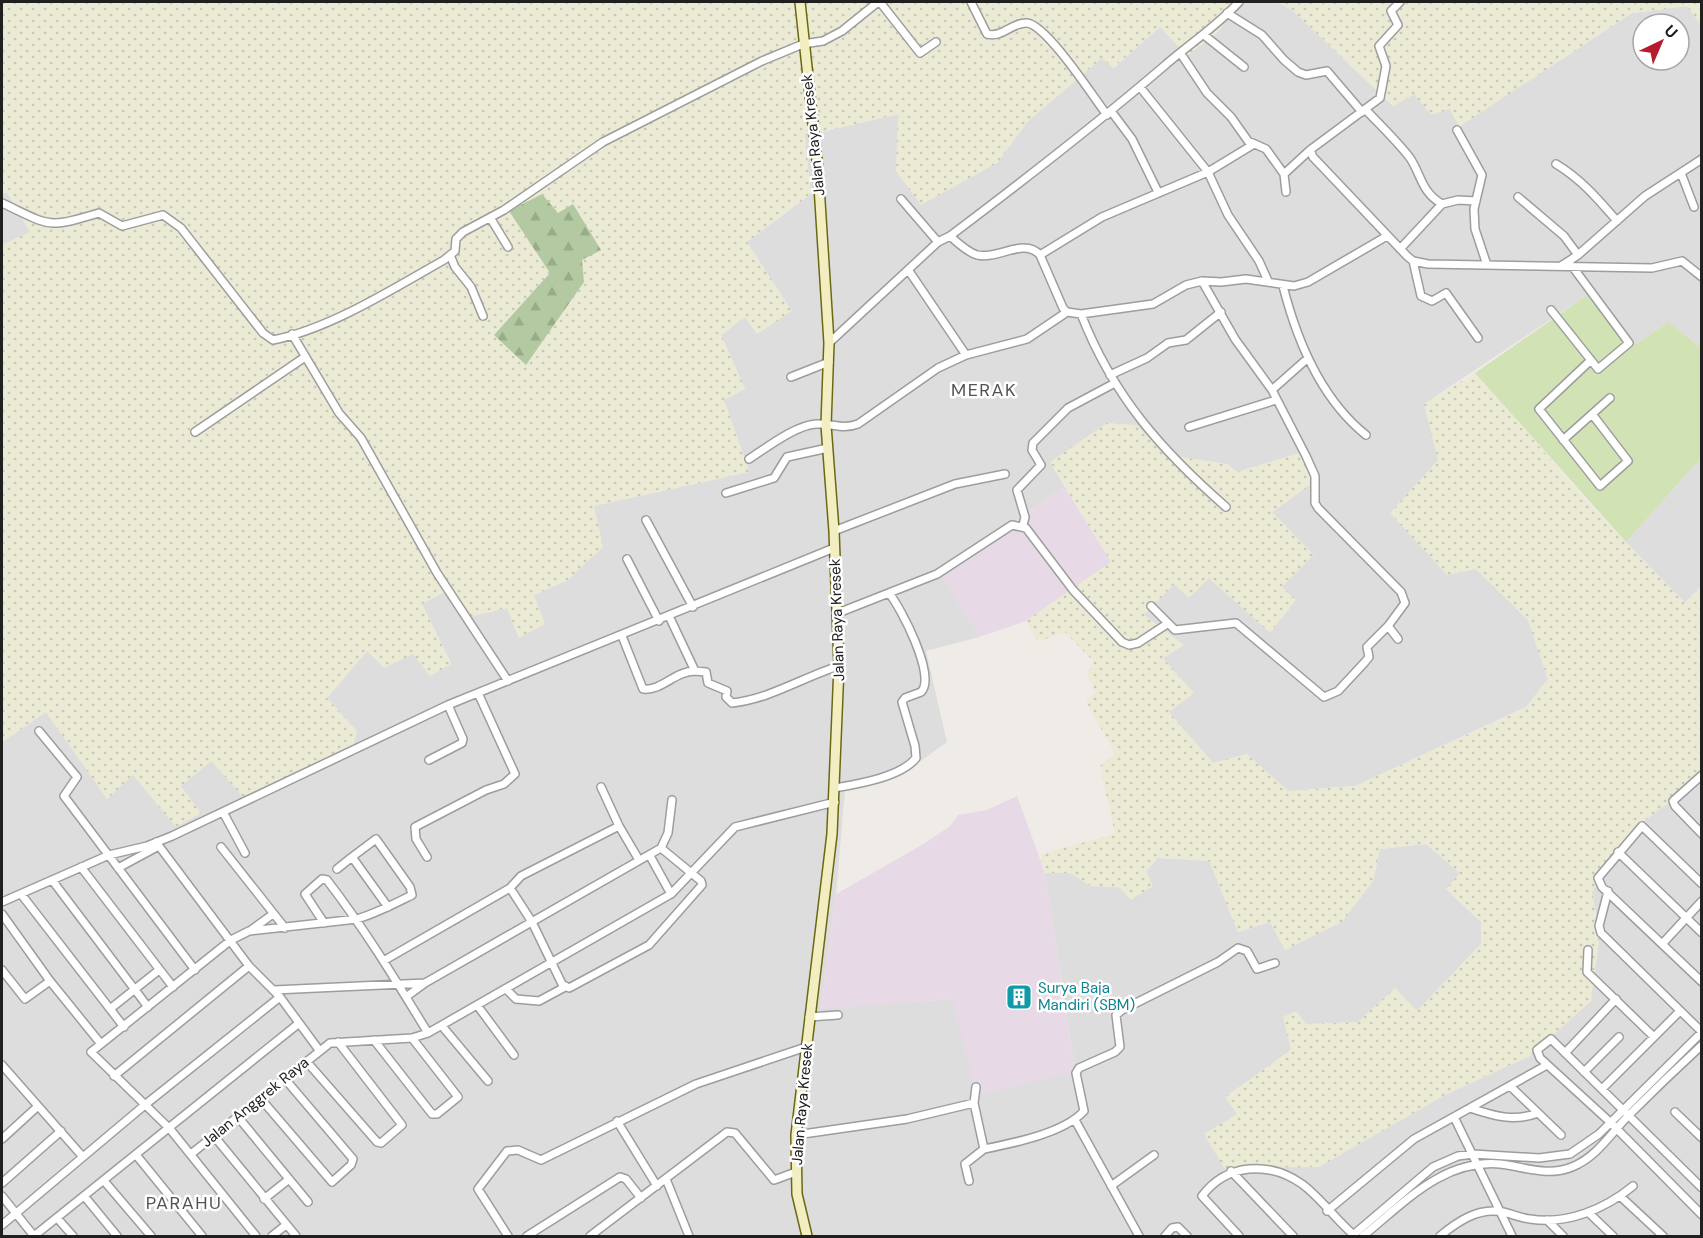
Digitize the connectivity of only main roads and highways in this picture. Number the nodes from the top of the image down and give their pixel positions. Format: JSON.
{"nodes":[{"id":1,"x":800,"y":2,"type":"edge"},
{"id":2,"x":807,"y":1236,"type":"edge"}],
"edges":[{"from":1,"to":2,"type":"main road","name":"Jalan Raya Kresek"}]}
